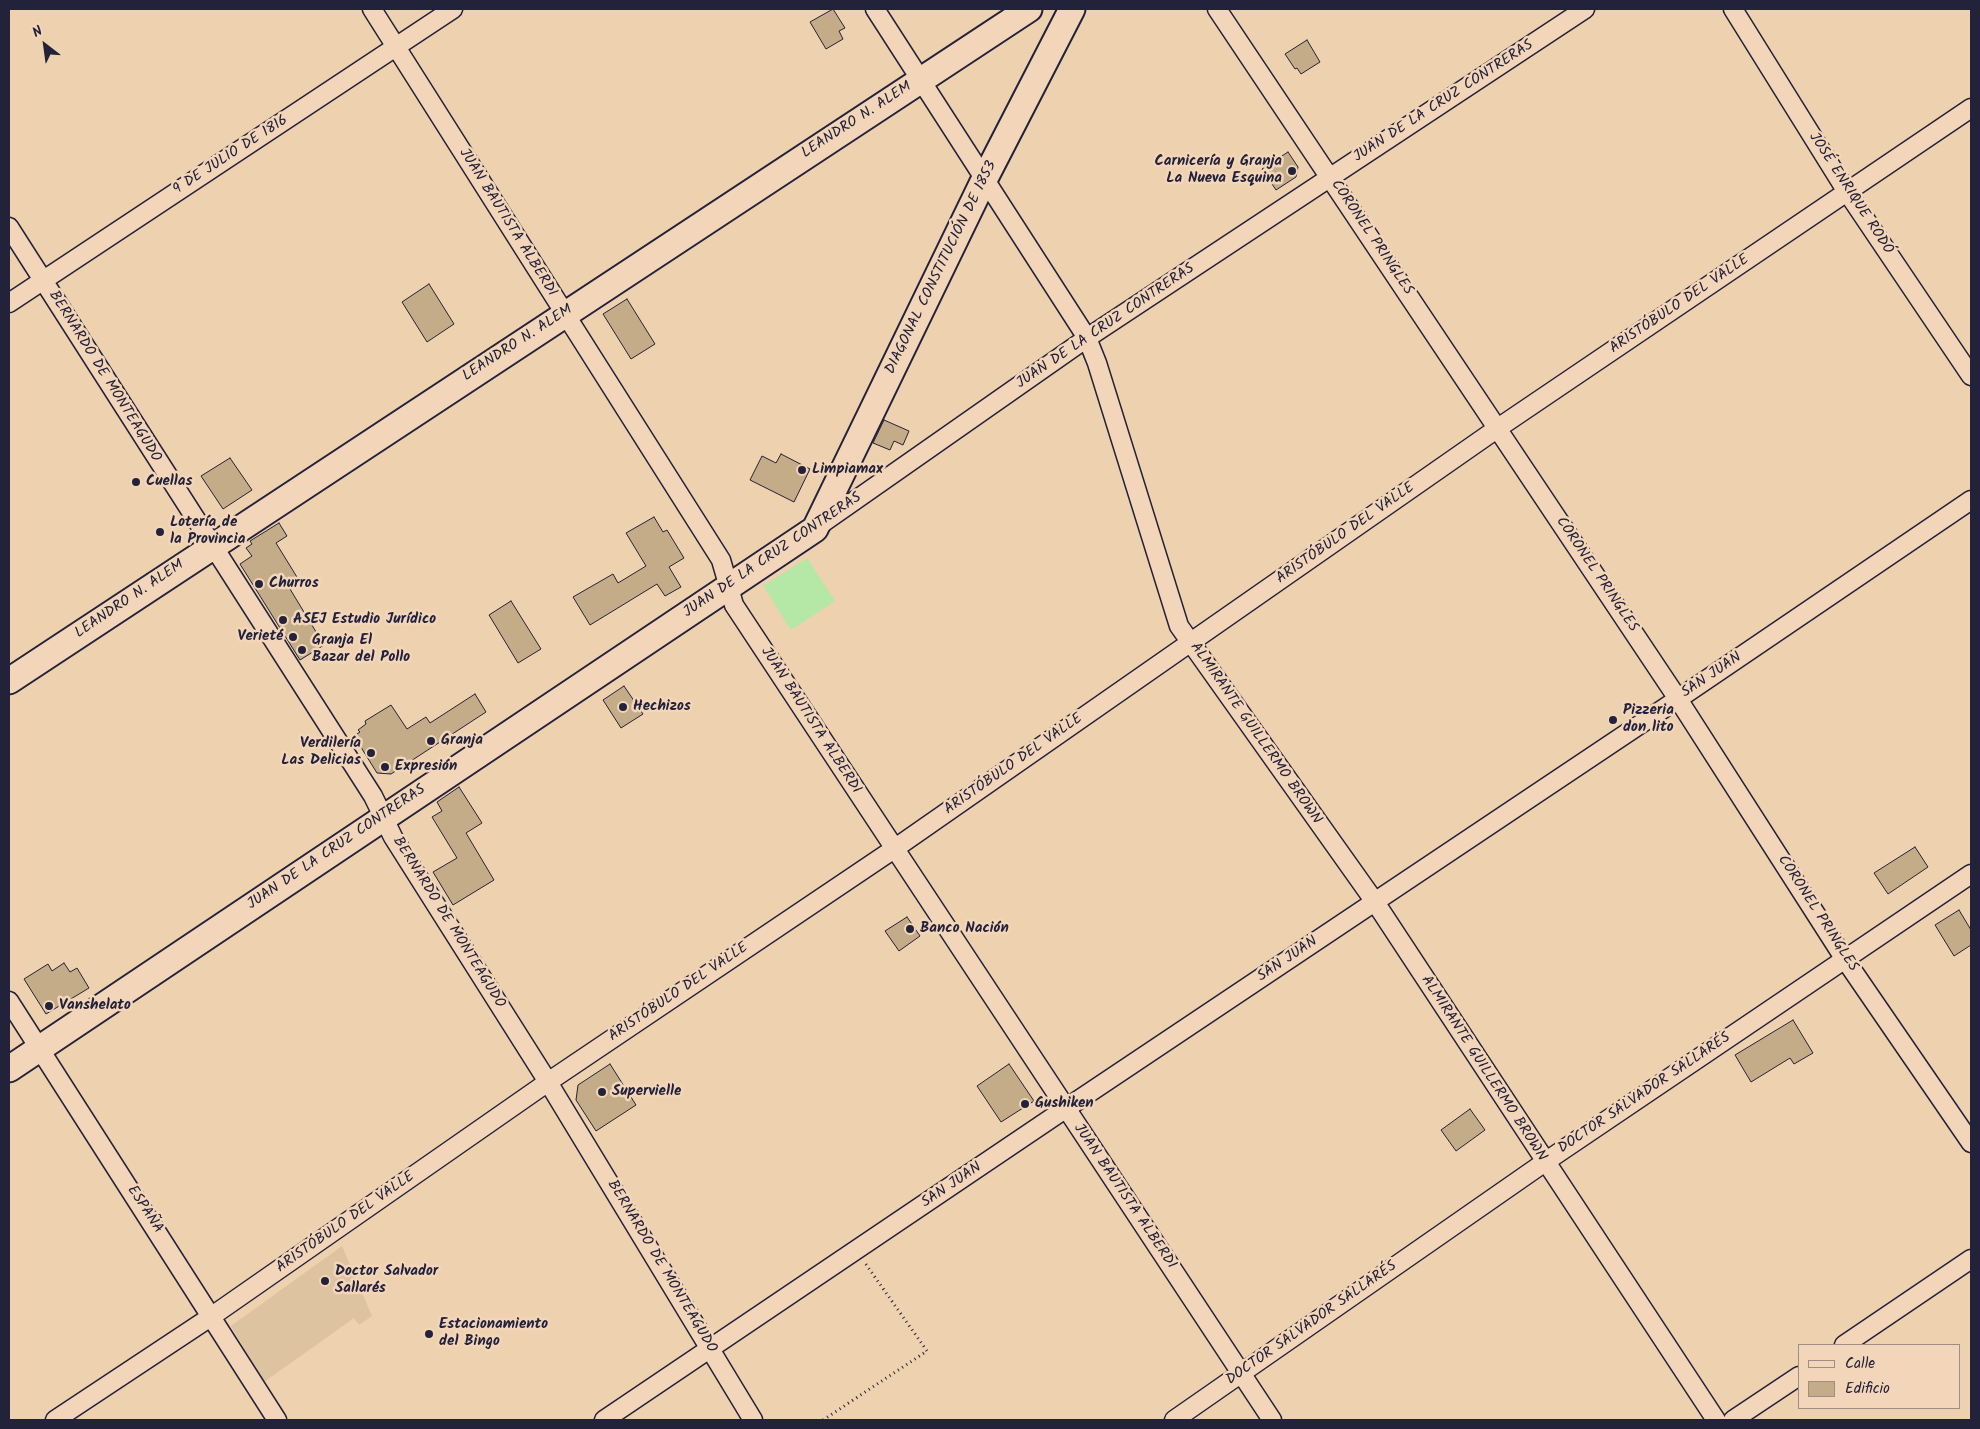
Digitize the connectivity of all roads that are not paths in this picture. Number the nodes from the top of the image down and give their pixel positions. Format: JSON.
{"nodes":[{"id":1,"x":372,"y":9,"type":"edge"},
{"id":2,"x":453,"y":9,"type":"edge"},
{"id":3,"x":875,"y":9,"type":"edge"},
{"id":4,"x":1029,"y":9,"type":"edge"},
{"id":5,"x":1072,"y":9,"type":"edge"},
{"id":6,"x":1217,"y":9,"type":"edge"},
{"id":7,"x":1585,"y":9,"type":"edge"},
{"id":8,"x":1733,"y":9,"type":"edge"},
{"id":9,"x":396,"y":47,"type":"junction"},
{"id":10,"x":919,"y":80,"type":"junction"},
{"id":11,"x":1971,"y":108,"type":"edge"},
{"id":12,"x":1331,"y":177,"type":"junction"},
{"id":13,"x":984,"y":180,"type":"junction"},
{"id":14,"x":1847,"y":192,"type":"junction"},
{"id":15,"x":9,"y":226,"type":"edge"},
{"id":16,"x":43,"y":280,"type":"junction"},
{"id":17,"x":9,"y":303,"type":"edge"},
{"id":18,"x":564,"y":314,"type":"junction"},
{"id":19,"x":1087,"y":338,"type":"junction"},
{"id":20,"x":1971,"y":376,"type":"edge"},
{"id":21,"x":1498,"y":428,"type":"junction"},
{"id":22,"x":1971,"y":500,"type":"edge"},
{"id":23,"x":815,"y":529,"type":"junction"},
{"id":24,"x":212,"y":546,"type":"junction"},
{"id":25,"x":728,"y":586,"type":"junction"},
{"id":26,"x":1190,"y":643,"type":"junction"},
{"id":27,"x":9,"y":681,"type":"edge"},
{"id":28,"x":1678,"y":699,"type":"junction"},
{"id":29,"x":383,"y":817,"type":"junction"},
{"id":30,"x":894,"y":849,"type":"junction"},
{"id":31,"x":1971,"y":874,"type":"edge"},
{"id":32,"x":1374,"y":902,"type":"junction"},
{"id":33,"x":1844,"y":958,"type":"junction"},
{"id":34,"x":9,"y":1001,"type":"edge"},
{"id":35,"x":40,"y":1048,"type":"junction"},
{"id":36,"x":9,"y":1069,"type":"edge"},
{"id":37,"x":548,"y":1082,"type":"junction"},
{"id":38,"x":1065,"y":1109,"type":"junction"},
{"id":39,"x":1971,"y":1143,"type":"edge"},
{"id":40,"x":1545,"y":1162,"type":"junction"},
{"id":41,"x":1971,"y":1259,"type":"edge"},
{"id":42,"x":212,"y":1316,"type":"junction"},
{"id":43,"x":1845,"y":1344,"type":"edge"},
{"id":44,"x":711,"y":1349,"type":"junction"},
{"id":45,"x":1242,"y":1374,"type":"junction"},
{"id":46,"x":1798,"y":1377,"type":"edge"},
{"id":47,"x":55,"y":1420,"type":"edge"},
{"id":48,"x":277,"y":1420,"type":"edge"},
{"id":49,"x":604,"y":1420,"type":"edge"},
{"id":50,"x":754,"y":1420,"type":"edge"},
{"id":51,"x":1174,"y":1420,"type":"edge"},
{"id":52,"x":1272,"y":1420,"type":"edge"},
{"id":53,"x":1716,"y":1420,"type":"edge"},
{"id":54,"x":1732,"y":1420,"type":"edge"}],
"edges":[{"from":1,"to":9,"type":"street","name":"JUAN BAUTISTA ALBERDI"},
{"from":2,"to":9,"type":"street","name":"9 DE JULIO DE 1816"},
{"from":3,"to":10,"type":"street","name":"ALMIRANTE GUILLERMO BROWN"},
{"from":4,"to":10,"type":"main road","name":"LEANDRO N. ALEM"},
{"from":5,"to":13,"type":"main road","name":"DIAGONAL CONSTITUCIÓN DE 1853"},
{"from":6,"to":12,"type":"street","name":"CORONEL PRINGLES"},
{"from":7,"to":12,"type":"street","name":"JUAN DE LA CRUZ CONTRERAS"},
{"from":8,"to":14,"type":"street","name":"JOSÉ ENRIQUE RODÓ"},
{"from":9,"to":16,"type":"street","name":"9 DE JULIO DE 1816"},
{"from":9,"to":18,"type":"street","name":"JUAN BAUTISTA ALBERDI"},
{"from":10,"to":13,"type":"street","name":"ALMIRANTE GUILLERMO BROWN"},
{"from":10,"to":18,"type":"main road","name":"LEANDRO N. ALEM"},
{"from":11,"to":14,"type":"street","name":"ARISTÓBULO DEL VALLE"},
{"from":12,"to":19,"type":"street","name":"JUAN DE LA CRUZ CONTRERAS"},
{"from":12,"to":21,"type":"street","name":"CORONEL PRINGLES"},
{"from":13,"to":19,"type":"street","name":"ALMIRANTE GUILLERMO BROWN"},
{"from":13,"to":23,"type":"main road","name":"DIAGONAL CONSTITUCIÓN DE 1853"},
{"from":14,"to":20,"type":"street","name":"JOSÉ ENRIQUE RODÓ"},
{"from":14,"to":21,"type":"street","name":"ARISTÓBULO DEL VALLE"},
{"from":15,"to":16,"type":"street","name":"BERNARDO DE MONTEAGUDO"},
{"from":16,"to":17,"type":"street","name":"9 DE JULIO DE 1816"},
{"from":16,"to":24,"type":"street","name":"BERNARDO DE MONTEAGUDO"},
{"from":18,"to":24,"type":"main road","name":"LEANDRO N. ALEM"},
{"from":18,"to":25,"type":"street","name":"JUAN BAUTISTA ALBERDI"},
{"from":19,"to":23,"type":"street","name":"JUAN DE LA CRUZ CONTRERAS"},
{"from":19,"to":26,"type":"street","name":"ALMIRANTE GUILLERMO BROWN"},
{"from":21,"to":26,"type":"street","name":"ARISTÓBULO DEL VALLE"},
{"from":21,"to":28,"type":"street","name":"CORONEL PRINGLES"},
{"from":22,"to":28,"type":"street","name":"SAN JUAN"},
{"from":23,"to":25,"type":"main road","name":"JUAN DE LA CRUZ CONTRERAS"},
{"from":24,"to":27,"type":"main road","name":"LEANDRO N. ALEM"},
{"from":24,"to":29,"type":"street","name":"BERNARDO DE MONTEAGUDO"},
{"from":25,"to":29,"type":"main road","name":"JUAN DE LA CRUZ CONTRERAS"},
{"from":25,"to":30,"type":"street","name":"JUAN BAUTISTA ALBERDI"},
{"from":26,"to":30,"type":"street","name":"ARISTÓBULO DEL VALLE"},
{"from":26,"to":32,"type":"street","name":"ALMIRANTE GUILLERMO BROWN"},
{"from":28,"to":32,"type":"street","name":"SAN JUAN"},
{"from":28,"to":33,"type":"street","name":"CORONEL PRINGLES"},
{"from":29,"to":35,"type":"main road","name":"JUAN DE LA CRUZ CONTRERAS"},
{"from":29,"to":37,"type":"street","name":"BERNARDO DE MONTEAGUDO"},
{"from":30,"to":37,"type":"street","name":"ARISTÓBULO DEL VALLE"},
{"from":30,"to":38,"type":"street","name":"JUAN BAUTISTA ALBERDI"},
{"from":31,"to":33,"type":"street","name":"DOCTOR SALVADOR SALLARÉS"},
{"from":32,"to":38,"type":"street","name":"SAN JUAN"},
{"from":32,"to":40,"type":"street","name":"ALMIRANTE GUILLERMO BROWN"},
{"from":33,"to":39,"type":"street","name":"CORONEL PRINGLES"},
{"from":33,"to":40,"type":"street","name":"DOCTOR SALVADOR SALLARÉS"},
{"from":34,"to":35,"type":"street","name":"ESPAÑA"},
{"from":35,"to":36,"type":"main road","name":"JUAN DE LA CRUZ CONTRERAS"},
{"from":35,"to":42,"type":"street","name":"ESPAÑA"},
{"from":37,"to":42,"type":"street","name":"ARISTÓBULO DEL VALLE"},
{"from":37,"to":44,"type":"street","name":"BERNARDO DE MONTEAGUDO"},
{"from":38,"to":44,"type":"street","name":"SAN JUAN"},
{"from":38,"to":45,"type":"street","name":"JUAN BAUTISTA ALBERDI"},
{"from":40,"to":45,"type":"street","name":"DOCTOR SALVADOR SALLARÉS"},
{"from":40,"to":53,"type":"street","name":"ALMIRANTE GUILLERMO BROWN"},
{"from":41,"to":43,"type":"street"},
{"from":42,"to":47,"type":"street","name":"ARISTÓBULO DEL VALLE"},
{"from":42,"to":48,"type":"street","name":"ESPAÑA"},
{"from":44,"to":49,"type":"street","name":"SAN JUAN"},
{"from":44,"to":50,"type":"street","name":"BERNARDO DE MONTEAGUDO"},
{"from":45,"to":51,"type":"street","name":"DOCTOR SALVADOR SALLARÉS"},
{"from":45,"to":52,"type":"street","name":"JUAN BAUTISTA ALBERDI"},
{"from":46,"to":54,"type":"street"}]}
